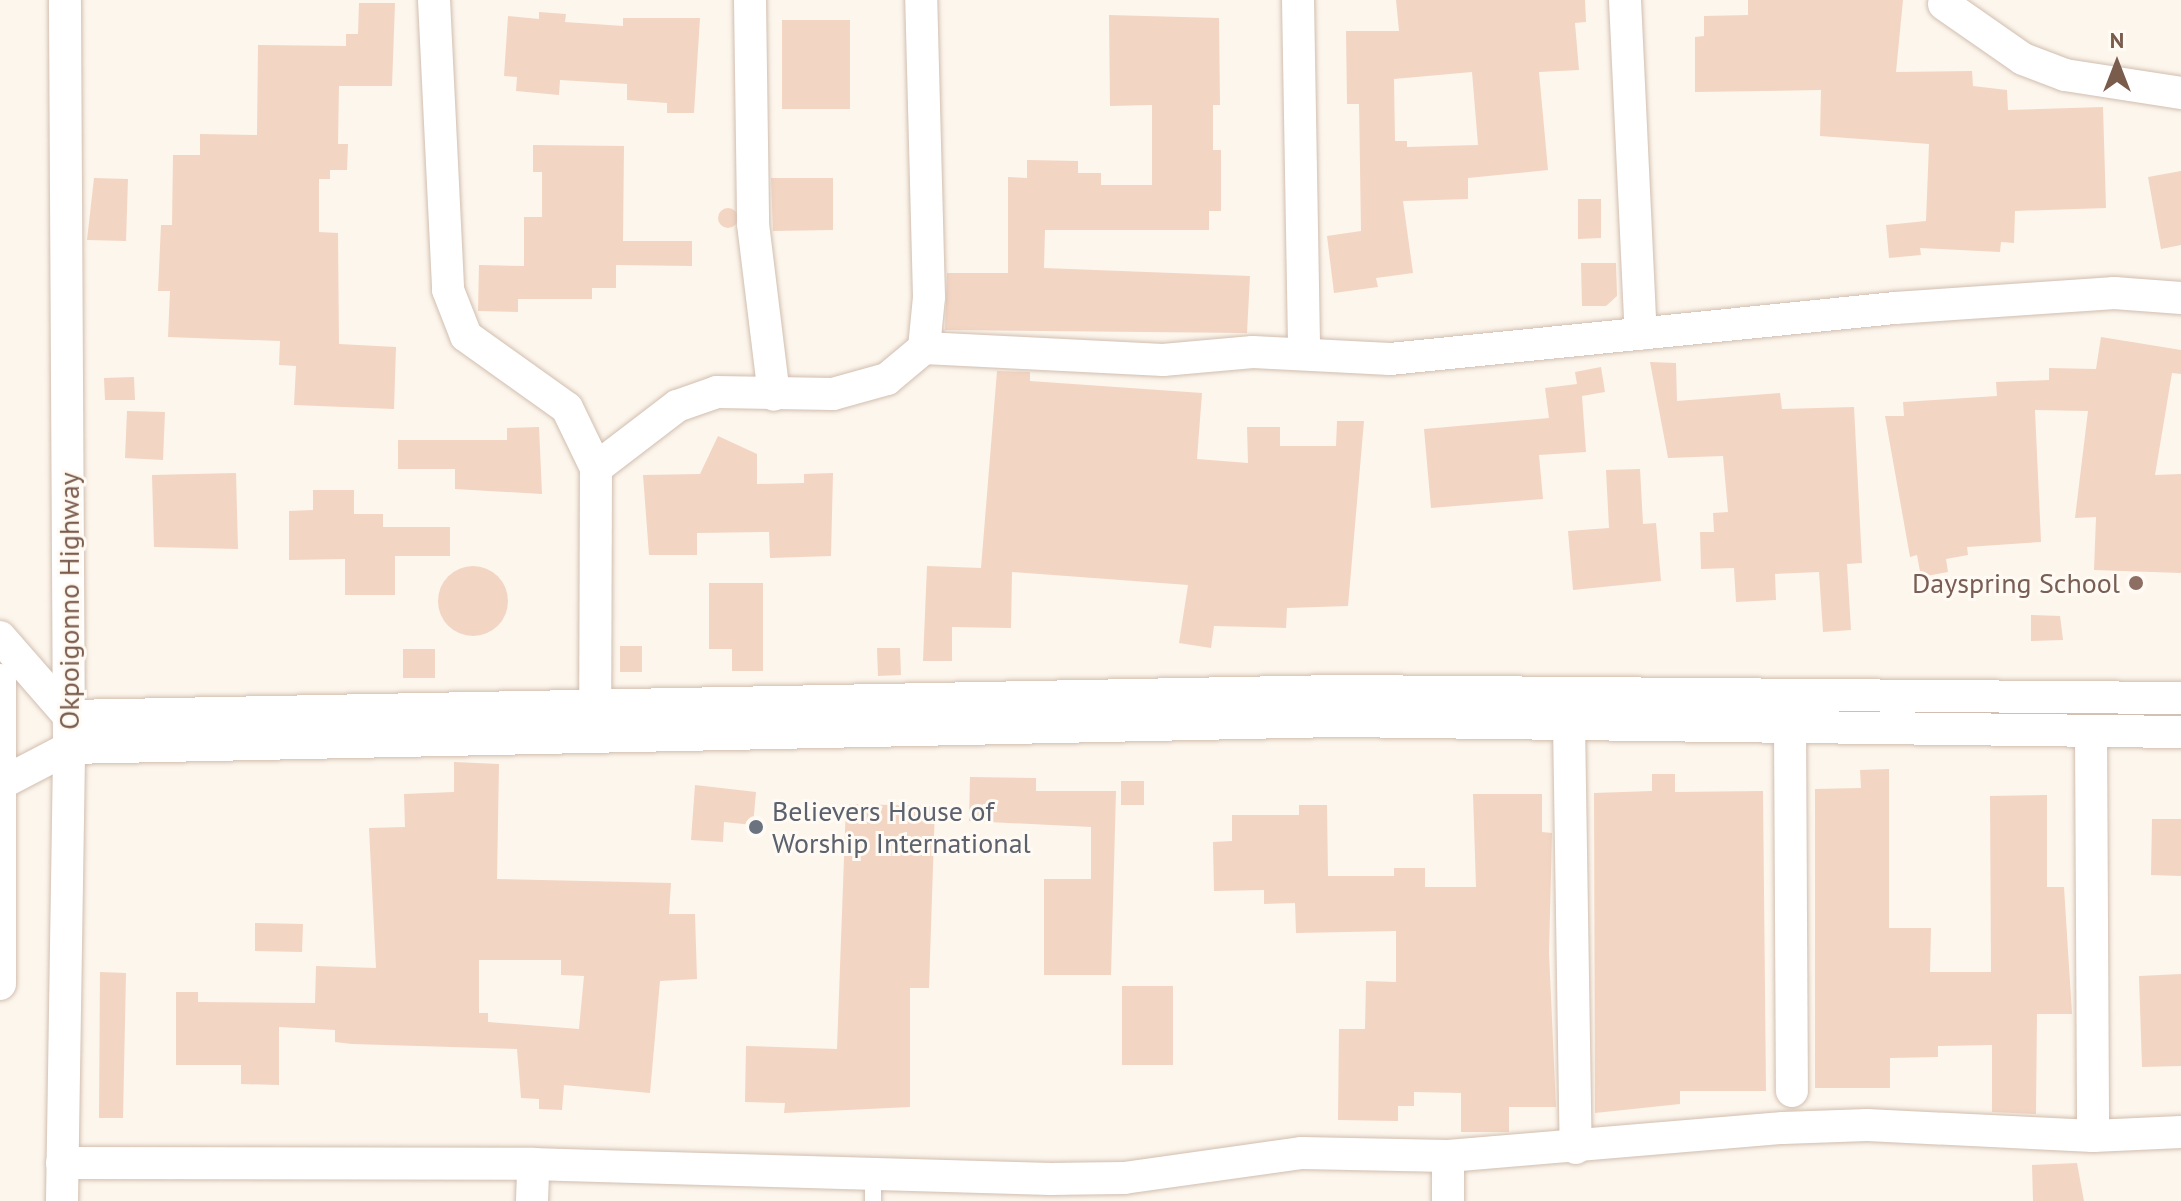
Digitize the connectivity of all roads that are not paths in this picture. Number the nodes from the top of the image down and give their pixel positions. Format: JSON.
{"nodes":[{"id":1,"x":65,"y":0,"type":"edge"},
{"id":2,"x":434,"y":0,"type":"edge"},
{"id":3,"x":750,"y":0,"type":"edge"},
{"id":4,"x":921,"y":0,"type":"edge"},
{"id":5,"x":1298,"y":0,"type":"edge"},
{"id":6,"x":1625,"y":0,"type":"edge"},
{"id":7,"x":1944,"y":4,"type":"dead end"},
{"id":8,"x":2181,"y":93,"type":"edge"},
{"id":9,"x":2181,"y":298,"type":"edge"},
{"id":10,"x":1641,"y":334,"type":"junction"},
{"id":11,"x":924,"y":348,"type":"junction"},
{"id":12,"x":1304,"y":352,"type":"junction"},
{"id":13,"x":774,"y":395,"type":"junction"},
{"id":14,"x":596,"y":468,"type":"junction"},
{"id":15,"x":0,"y":637,"type":"edge"},
{"id":16,"x":0,"y":680,"type":"edge"},
{"id":17,"x":2181,"y":698,"type":"edge"},
{"id":18,"x":595,"y":702,"type":"junction"},
{"id":19,"x":69,"y":716,"type":"junction"},
{"id":20,"x":1569,"y":723,"type":"junction"},
{"id":21,"x":1790,"y":724,"type":"junction"},
{"id":22,"x":2091,"y":731,"type":"junction"},
{"id":23,"x":2181,"y":732,"type":"edge"},
{"id":24,"x":596,"y":737,"type":"junction"},
{"id":25,"x":69,"y":748,"type":"junction"},
{"id":26,"x":2,"y":783,"type":"junction"},
{"id":27,"x":0,"y":984,"type":"edge"},
{"id":28,"x":1792,"y":1091,"type":"dead end"},
{"id":29,"x":2181,"y":1132,"type":"edge"},
{"id":30,"x":2093,"y":1136,"type":"junction"},
{"id":31,"x":1576,"y":1148,"type":"junction"},
{"id":32,"x":1448,"y":1156,"type":"junction"},
{"id":33,"x":62,"y":1163,"type":"junction"},
{"id":34,"x":533,"y":1164,"type":"junction"},
{"id":35,"x":873,"y":1188,"type":"edge"},
{"id":36,"x":1124,"y":1189,"type":"edge"},
{"id":37,"x":62,"y":1201,"type":"edge"},
{"id":38,"x":532,"y":1201,"type":"edge"},
{"id":39,"x":1448,"y":1201,"type":"edge"}],
"edges":[{"from":1,"to":19,"type":"street","name":"Okpoigonno Highway"},
{"from":2,"to":14,"type":"street"},
{"from":3,"to":13,"type":"street"},
{"from":4,"to":11,"type":"street"},
{"from":5,"to":12,"type":"street"},
{"from":6,"to":10,"type":"street"},
{"from":7,"to":8,"type":"street"},
{"from":9,"to":10,"type":"street"},
{"from":10,"to":12,"type":"street"},
{"from":11,"to":12,"type":"street"},
{"from":11,"to":13,"type":"street"},
{"from":13,"to":14,"type":"street"},
{"from":14,"to":18,"type":"street"},
{"from":15,"to":19,"type":"street"},
{"from":16,"to":26,"type":"street"},
{"from":17,"to":18,"type":"street"},
{"from":18,"to":19,"type":"street"},
{"from":18,"to":24,"type":"street"},
{"from":19,"to":25,"type":"street","name":"Okpoigonno Highway"},
{"from":20,"to":21,"type":"street"},
{"from":20,"to":24,"type":"street"},
{"from":20,"to":31,"type":"street"},
{"from":21,"to":22,"type":"street"},
{"from":21,"to":28,"type":"street"},
{"from":22,"to":23,"type":"street"},
{"from":22,"to":30,"type":"street"},
{"from":24,"to":25,"type":"street"},
{"from":25,"to":26,"type":"street"},
{"from":25,"to":33,"type":"street","name":"Okpoigonno Highway"},
{"from":26,"to":27,"type":"street"},
{"from":29,"to":30,"type":"street"},
{"from":30,"to":31,"type":"street"},
{"from":31,"to":32,"type":"street"},
{"from":32,"to":36,"type":"street"},
{"from":32,"to":39,"type":"street"},
{"from":33,"to":34,"type":"street"},
{"from":33,"to":37,"type":"street","name":"Okpoigonno Highway"},
{"from":34,"to":35,"type":"street"},
{"from":34,"to":38,"type":"street"},
{"from":35,"to":36,"type":"street"}]}
